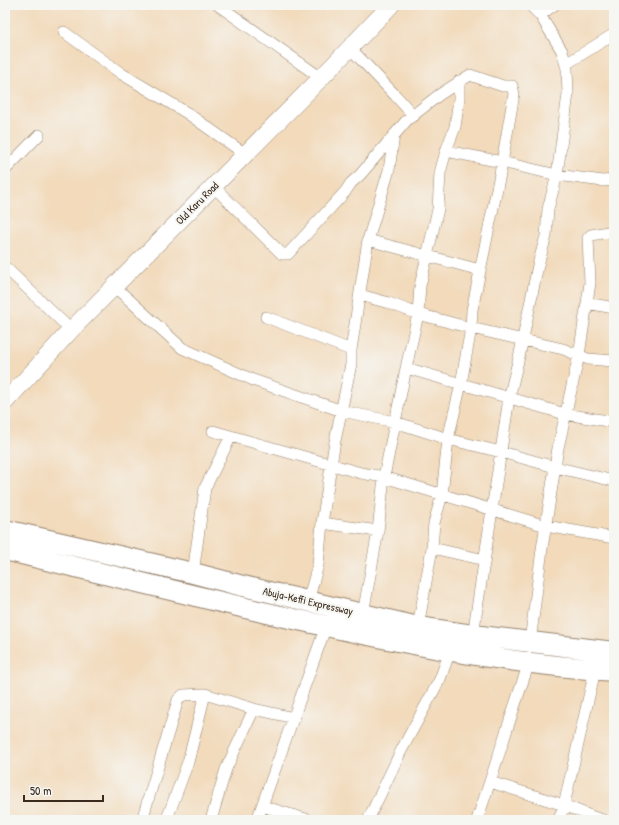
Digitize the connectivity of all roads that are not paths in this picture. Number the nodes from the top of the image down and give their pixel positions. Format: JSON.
{"nodes":[{"id":1,"x":218,"y":5,"type":"edge"},
{"id":2,"x":391,"y":5,"type":"edge"},
{"id":3,"x":530,"y":5,"type":"edge"},
{"id":4,"x":554,"y":5,"type":"edge"},
{"id":5,"x":540,"y":15,"type":"junction"},
{"id":6,"x":64,"y":32,"type":"dead end"},
{"id":7,"x":614,"y":34,"type":"edge"},
{"id":8,"x":350,"y":48,"type":"junction"},
{"id":9,"x":566,"y":64,"type":"junction"},
{"id":10,"x":321,"y":78,"type":"junction"},
{"id":11,"x":459,"y":81,"type":"junction"},
{"id":12,"x":414,"y":116,"type":"junction"},
{"id":13,"x":39,"y":135,"type":"dead end"},
{"id":14,"x":394,"y":135,"type":"junction"},
{"id":15,"x":446,"y":151,"type":"junction"},
{"id":16,"x":245,"y":154,"type":"junction"},
{"id":17,"x":502,"y":162,"type":"junction"},
{"id":18,"x":5,"y":170,"type":"edge"},
{"id":19,"x":557,"y":175,"type":"junction"},
{"id":20,"x":614,"y":180,"type":"edge"},
{"id":21,"x":213,"y":186,"type":"junction"},
{"id":22,"x":614,"y":231,"type":"edge"},
{"id":23,"x":368,"y":240,"type":"junction"},
{"id":24,"x":428,"y":256,"type":"junction"},
{"id":25,"x":5,"y":267,"type":"edge"},
{"id":26,"x":480,"y":270,"type":"junction"},
{"id":27,"x":114,"y":286,"type":"junction"},
{"id":28,"x":360,"y":295,"type":"junction"},
{"id":29,"x":587,"y":303,"type":"junction"},
{"id":30,"x":614,"y":308,"type":"edge"},
{"id":31,"x":418,"y":314,"type":"junction"},
{"id":32,"x":266,"y":317,"type":"dead end"},
{"id":33,"x":470,"y":328,"type":"junction"},
{"id":34,"x":71,"y":330,"type":"junction"},
{"id":35,"x":523,"y":339,"type":"junction"},
{"id":36,"x":351,"y":350,"type":"junction"},
{"id":37,"x":579,"y":355,"type":"junction"},
{"id":38,"x":614,"y":361,"type":"edge"},
{"id":39,"x":406,"y":368,"type":"junction"},
{"id":40,"x":461,"y":384,"type":"junction"},
{"id":41,"x":509,"y":398,"type":"junction"},
{"id":42,"x":5,"y":402,"type":"edge"},
{"id":43,"x":342,"y":411,"type":"junction"},
{"id":44,"x":565,"y":414,"type":"junction"},
{"id":45,"x":395,"y":422,"type":"junction"},
{"id":46,"x":614,"y":422,"type":"edge"},
{"id":47,"x":213,"y":431,"type":"dead end"},
{"id":48,"x":231,"y":436,"type":"junction"},
{"id":49,"x":448,"y":439,"type":"junction"},
{"id":50,"x":501,"y":452,"type":"junction"},
{"id":51,"x":332,"y":464,"type":"junction"},
{"id":52,"x":555,"y":467,"type":"junction"},
{"id":53,"x":384,"y":477,"type":"junction"},
{"id":54,"x":614,"y":481,"type":"edge"},
{"id":55,"x":442,"y":495,"type":"junction"},
{"id":56,"x":493,"y":509,"type":"junction"},
{"id":57,"x":322,"y":523,"type":"junction"},
{"id":58,"x":546,"y":526,"type":"junction"},
{"id":59,"x":5,"y":530,"type":"edge"},
{"id":60,"x":378,"y":531,"type":"junction"},
{"id":61,"x":614,"y":538,"type":"edge"},
{"id":62,"x":432,"y":548,"type":"junction"},
{"id":63,"x":5,"y":550,"type":"edge"},
{"id":64,"x":485,"y":560,"type":"junction"},
{"id":65,"x":193,"y":573,"type":"junction"},
{"id":66,"x":308,"y":601,"type":"junction"},
{"id":67,"x":363,"y":614,"type":"junction"},
{"id":68,"x":326,"y":626,"type":"junction"},
{"id":69,"x":418,"y":627,"type":"junction"},
{"id":70,"x":473,"y":635,"type":"junction"},
{"id":71,"x":530,"y":642,"type":"junction"},
{"id":72,"x":450,"y":651,"type":"junction"},
{"id":73,"x":614,"y":652,"type":"edge"},
{"id":74,"x":529,"y":663,"type":"junction"},
{"id":75,"x":604,"y":671,"type":"edge"},
{"id":76,"x":205,"y":694,"type":"junction"},
{"id":77,"x":254,"y":709,"type":"junction"},
{"id":78,"x":294,"y":718,"type":"junction"},
{"id":79,"x":490,"y":782,"type":"junction"},
{"id":80,"x":564,"y":805,"type":"junction"},
{"id":81,"x":262,"y":806,"type":"junction"},
{"id":82,"x":168,"y":816,"type":"dead end"},
{"id":83,"x":142,"y":820,"type":"edge"},
{"id":84,"x":211,"y":820,"type":"edge"},
{"id":85,"x":257,"y":820,"type":"edge"},
{"id":86,"x":309,"y":820,"type":"edge"},
{"id":87,"x":368,"y":820,"type":"edge"},
{"id":88,"x":478,"y":820,"type":"edge"},
{"id":89,"x":559,"y":820,"type":"edge"},
{"id":90,"x":603,"y":820,"type":"edge"}],
"edges":[{"from":1,"to":10,"type":"street"},
{"from":2,"to":8,"type":"main road","name":"Old Karu Road"},
{"from":3,"to":5,"type":"street"},
{"from":4,"to":5,"type":"street"},
{"from":5,"to":9,"type":"street"},
{"from":6,"to":16,"type":"street"},
{"from":7,"to":9,"type":"street"},
{"from":8,"to":10,"type":"main road","name":"Old Karu Road"},
{"from":8,"to":12,"type":"street"},
{"from":9,"to":19,"type":"street"},
{"from":10,"to":16,"type":"main road","name":"Old Karu Road"},
{"from":11,"to":12,"type":"street"},
{"from":11,"to":15,"type":"street"},
{"from":11,"to":17,"type":"street"},
{"from":12,"to":14,"type":"street"},
{"from":13,"to":18,"type":"street"},
{"from":14,"to":21,"type":"street"},
{"from":14,"to":23,"type":"street"},
{"from":15,"to":17,"type":"street"},
{"from":15,"to":24,"type":"street"},
{"from":16,"to":21,"type":"main road","name":"Old Karu Road"},
{"from":17,"to":19,"type":"street"},
{"from":17,"to":26,"type":"street"},
{"from":19,"to":20,"type":"street"},
{"from":19,"to":35,"type":"street"},
{"from":21,"to":27,"type":"main road","name":"Old Karu Road"},
{"from":22,"to":29,"type":"street"},
{"from":23,"to":24,"type":"street"},
{"from":23,"to":28,"type":"street"},
{"from":24,"to":26,"type":"street"},
{"from":24,"to":31,"type":"street"},
{"from":25,"to":34,"type":"street"},
{"from":26,"to":33,"type":"street"},
{"from":27,"to":34,"type":"main road","name":"Old Karu Road"},
{"from":27,"to":43,"type":"street"},
{"from":28,"to":31,"type":"street"},
{"from":28,"to":36,"type":"street"},
{"from":29,"to":30,"type":"street"},
{"from":29,"to":37,"type":"street"},
{"from":31,"to":33,"type":"street"},
{"from":31,"to":39,"type":"street"},
{"from":32,"to":36,"type":"street"},
{"from":33,"to":35,"type":"street"},
{"from":33,"to":40,"type":"street"},
{"from":34,"to":42,"type":"main road","name":"Old Karu Road"},
{"from":35,"to":37,"type":"street"},
{"from":35,"to":41,"type":"street"},
{"from":36,"to":43,"type":"street"},
{"from":37,"to":38,"type":"street"},
{"from":37,"to":44,"type":"street"},
{"from":39,"to":40,"type":"street"},
{"from":39,"to":45,"type":"street"},
{"from":40,"to":41,"type":"street"},
{"from":40,"to":49,"type":"street"},
{"from":41,"to":44,"type":"street"},
{"from":41,"to":50,"type":"street"},
{"from":43,"to":45,"type":"street"},
{"from":43,"to":51,"type":"street"},
{"from":44,"to":46,"type":"street"},
{"from":44,"to":52,"type":"street"},
{"from":45,"to":49,"type":"street"},
{"from":45,"to":53,"type":"street"},
{"from":47,"to":48,"type":"street"},
{"from":48,"to":51,"type":"street"},
{"from":48,"to":65,"type":"street"},
{"from":49,"to":50,"type":"street"},
{"from":49,"to":55,"type":"street"},
{"from":50,"to":52,"type":"street"},
{"from":50,"to":56,"type":"street"},
{"from":51,"to":53,"type":"street"},
{"from":51,"to":57,"type":"street"},
{"from":52,"to":54,"type":"street"},
{"from":52,"to":58,"type":"street"},
{"from":53,"to":55,"type":"street"},
{"from":53,"to":60,"type":"street"},
{"from":55,"to":56,"type":"street"},
{"from":55,"to":62,"type":"street"},
{"from":56,"to":58,"type":"street"},
{"from":56,"to":64,"type":"street"},
{"from":57,"to":60,"type":"street"},
{"from":57,"to":66,"type":"street"},
{"from":58,"to":61,"type":"street"},
{"from":58,"to":71,"type":"street"},
{"from":59,"to":65,"type":"highway","name":"Abuja-Keffi Expressway"},
{"from":60,"to":67,"type":"street"},
{"from":62,"to":64,"type":"street"},
{"from":62,"to":69,"type":"street"},
{"from":63,"to":68,"type":"highway","name":"Abuja-Keffi Expressway"},
{"from":64,"to":70,"type":"street"},
{"from":65,"to":66,"type":"highway","name":"Abuja-Keffi Expressway"},
{"from":66,"to":67,"type":"highway","name":"Abuja-Keffi Expressway"},
{"from":67,"to":69,"type":"highway","name":"Abuja-Keffi Expressway"},
{"from":68,"to":72,"type":"highway","name":"Abuja-Keffi Expressway"},
{"from":68,"to":78,"type":"street"},
{"from":69,"to":70,"type":"highway","name":"Abuja-Keffi Expressway"},
{"from":70,"to":71,"type":"highway","name":"Abuja-Keffi Expressway"},
{"from":71,"to":73,"type":"highway","name":"Abuja-Keffi Expressway"},
{"from":72,"to":74,"type":"highway","name":"Abuja-Keffi Expressway"},
{"from":72,"to":87,"type":"street"},
{"from":74,"to":75,"type":"highway","name":"Abuja-Keffi Expressway"},
{"from":74,"to":79,"type":"street"},
{"from":75,"to":80,"type":"street"},
{"from":76,"to":77,"type":"street"},
{"from":76,"to":82,"type":"street"},
{"from":76,"to":83,"type":"street"},
{"from":77,"to":78,"type":"street"},
{"from":77,"to":84,"type":"street"},
{"from":78,"to":81,"type":"street"},
{"from":79,"to":80,"type":"street"},
{"from":79,"to":88,"type":"street"},
{"from":80,"to":89,"type":"street"},
{"from":80,"to":90,"type":"street"},
{"from":81,"to":85,"type":"street"},
{"from":81,"to":86,"type":"street"}]}
